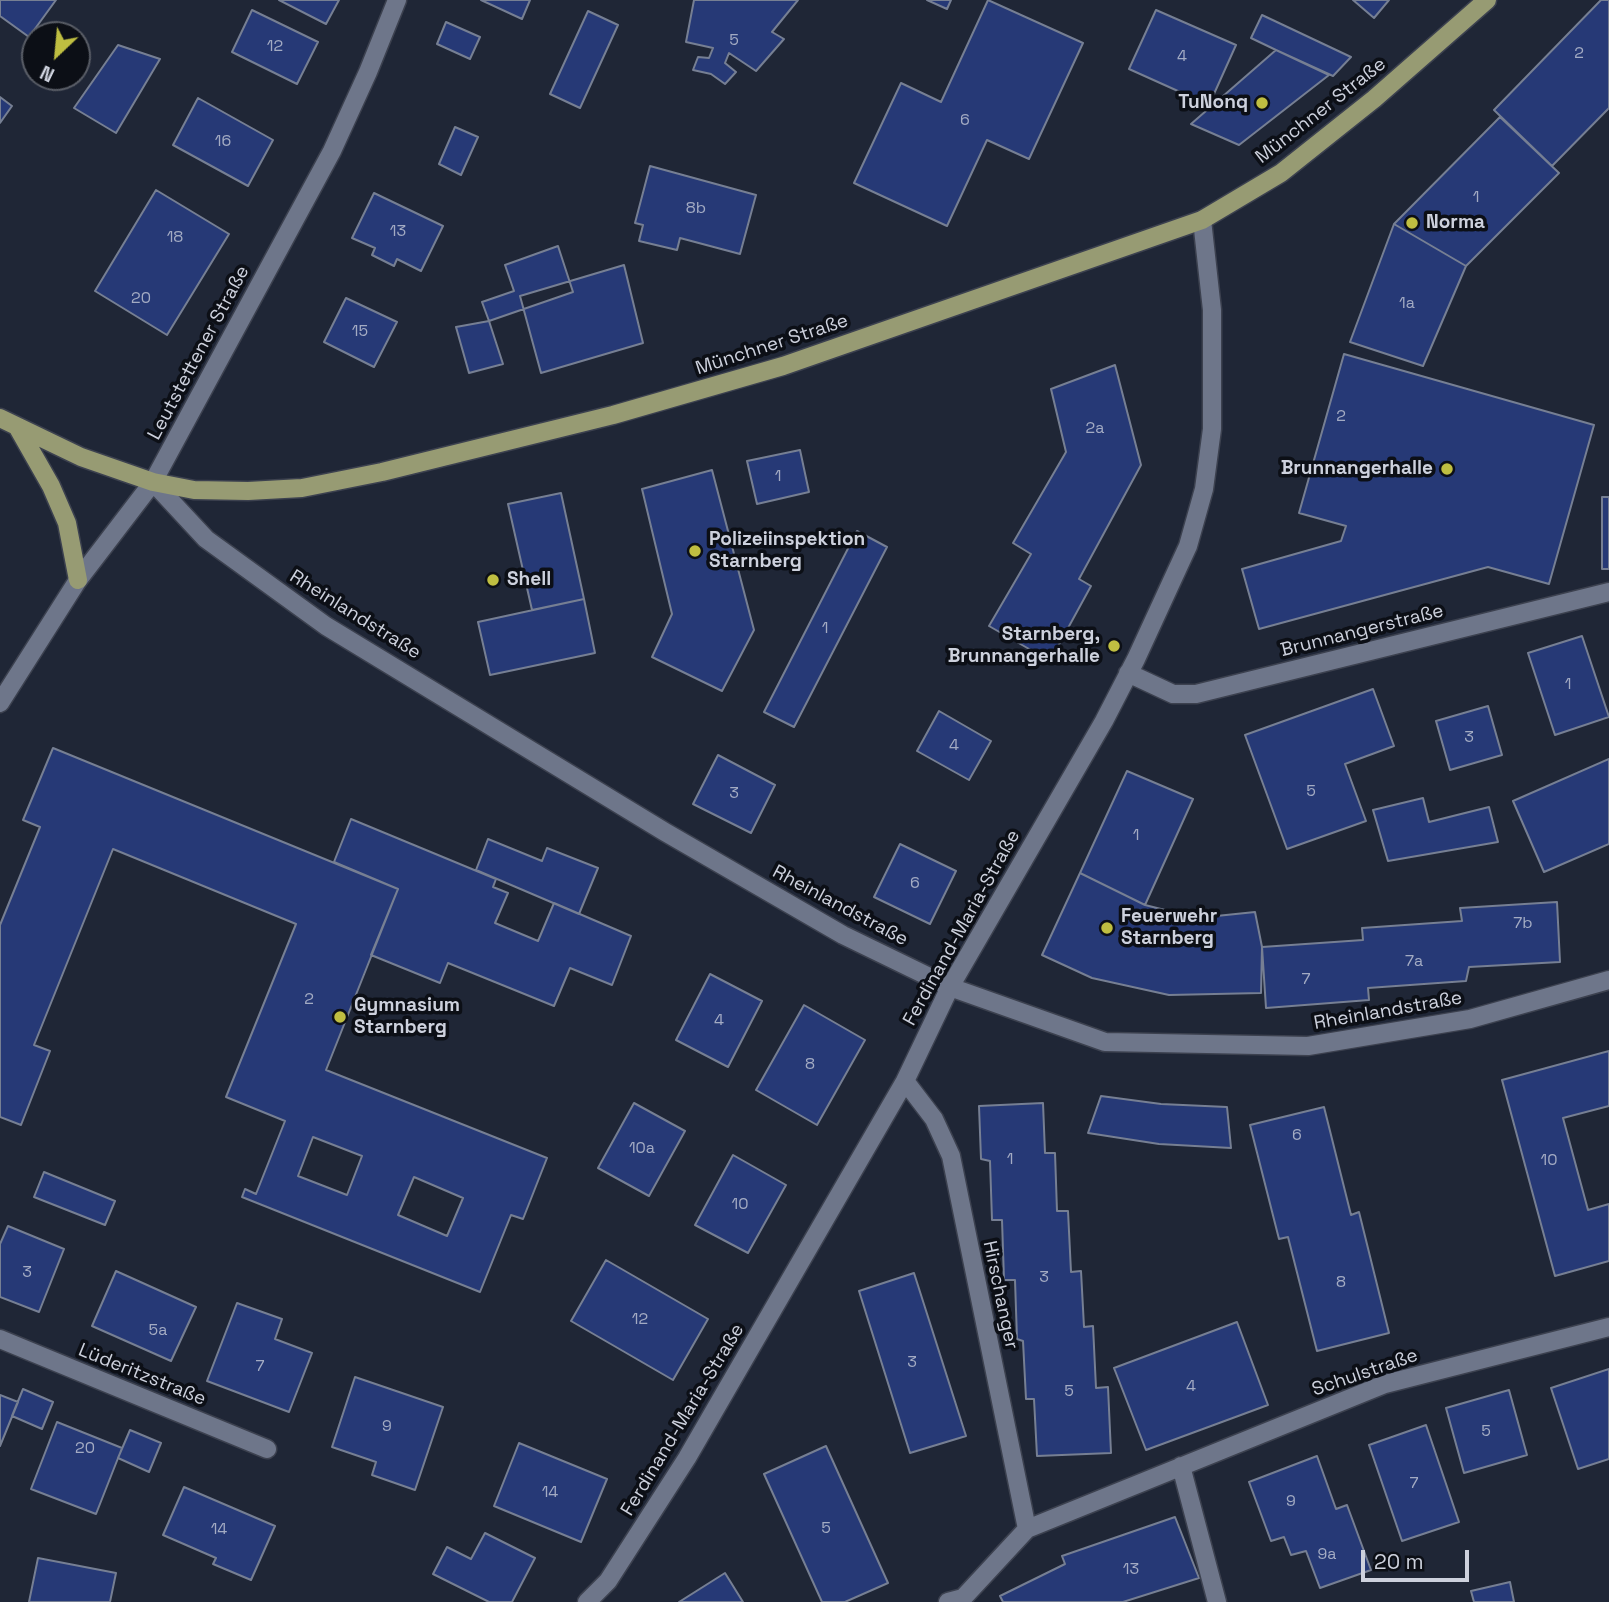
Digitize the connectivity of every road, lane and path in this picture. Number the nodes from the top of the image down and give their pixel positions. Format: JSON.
{"nodes":[{"id":1,"x":397,"y":0,"type":"edge"},
{"id":2,"x":1487,"y":0,"type":"edge"},
{"id":3,"x":1202,"y":220,"type":"junction"},
{"id":4,"x":0,"y":418,"type":"edge"},
{"id":5,"x":18,"y":428,"type":"junction"},
{"id":6,"x":153,"y":482,"type":"junction"},
{"id":7,"x":78,"y":580,"type":"junction"},
{"id":8,"x":1609,"y":592,"type":"edge"},
{"id":9,"x":1128,"y":673,"type":"junction"},
{"id":10,"x":0,"y":703,"type":"edge"},
{"id":11,"x":1609,"y":980,"type":"edge"},
{"id":12,"x":950,"y":987,"type":"junction"},
{"id":13,"x":905,"y":1081,"type":"junction"},
{"id":14,"x":1609,"y":1327,"type":"edge"},
{"id":15,"x":0,"y":1339,"type":"edge"},
{"id":16,"x":267,"y":1449,"type":"dead end"},
{"id":17,"x":1181,"y":1466,"type":"junction"},
{"id":18,"x":1027,"y":1529,"type":"junction"},
{"id":19,"x":958,"y":1600,"type":"edge"},
{"id":20,"x":587,"y":1602,"type":"edge"},
{"id":21,"x":1217,"y":1602,"type":"edge"}],
"edges":[{"from":1,"to":6,"type":"street","name":"Leutstettener Straße"},
{"from":2,"to":3,"type":"main road","name":"Münchner Straße"},
{"from":3,"to":6,"type":"main road","name":"Münchner Straße"},
{"from":3,"to":9,"type":"street","name":"Ferdinand-Maria-Straße"},
{"from":4,"to":5,"type":"main road","name":"Münchner Straße"},
{"from":5,"to":6,"type":"main road","name":"Münchner Straße"},
{"from":5,"to":7,"type":"main road"},
{"from":6,"to":7,"type":"street","name":"Leutstettener Straße"},
{"from":6,"to":12,"type":"street","name":"Rheinlandstraße"},
{"from":7,"to":10,"type":"street","name":"Leutstettener Straße"},
{"from":8,"to":9,"type":"street","name":"Brunnangerstraße"},
{"from":9,"to":12,"type":"street","name":"Ferdinand-Maria-Straße"},
{"from":11,"to":12,"type":"street","name":"Rheinlandstraße"},
{"from":12,"to":13,"type":"street","name":"Ferdinand-Maria-Straße"},
{"from":13,"to":18,"type":"street","name":"Hirschanger"},
{"from":13,"to":20,"type":"street","name":"Ferdinand-Maria-Straße"},
{"from":14,"to":17,"type":"street","name":"Schulstraße"},
{"from":15,"to":16,"type":"street","name":"Lüderitzstraße"},
{"from":17,"to":18,"type":"street","name":"Schulstraße"},
{"from":17,"to":21,"type":"street"},
{"from":18,"to":19,"type":"street","name":"Schulstraße"}]}
